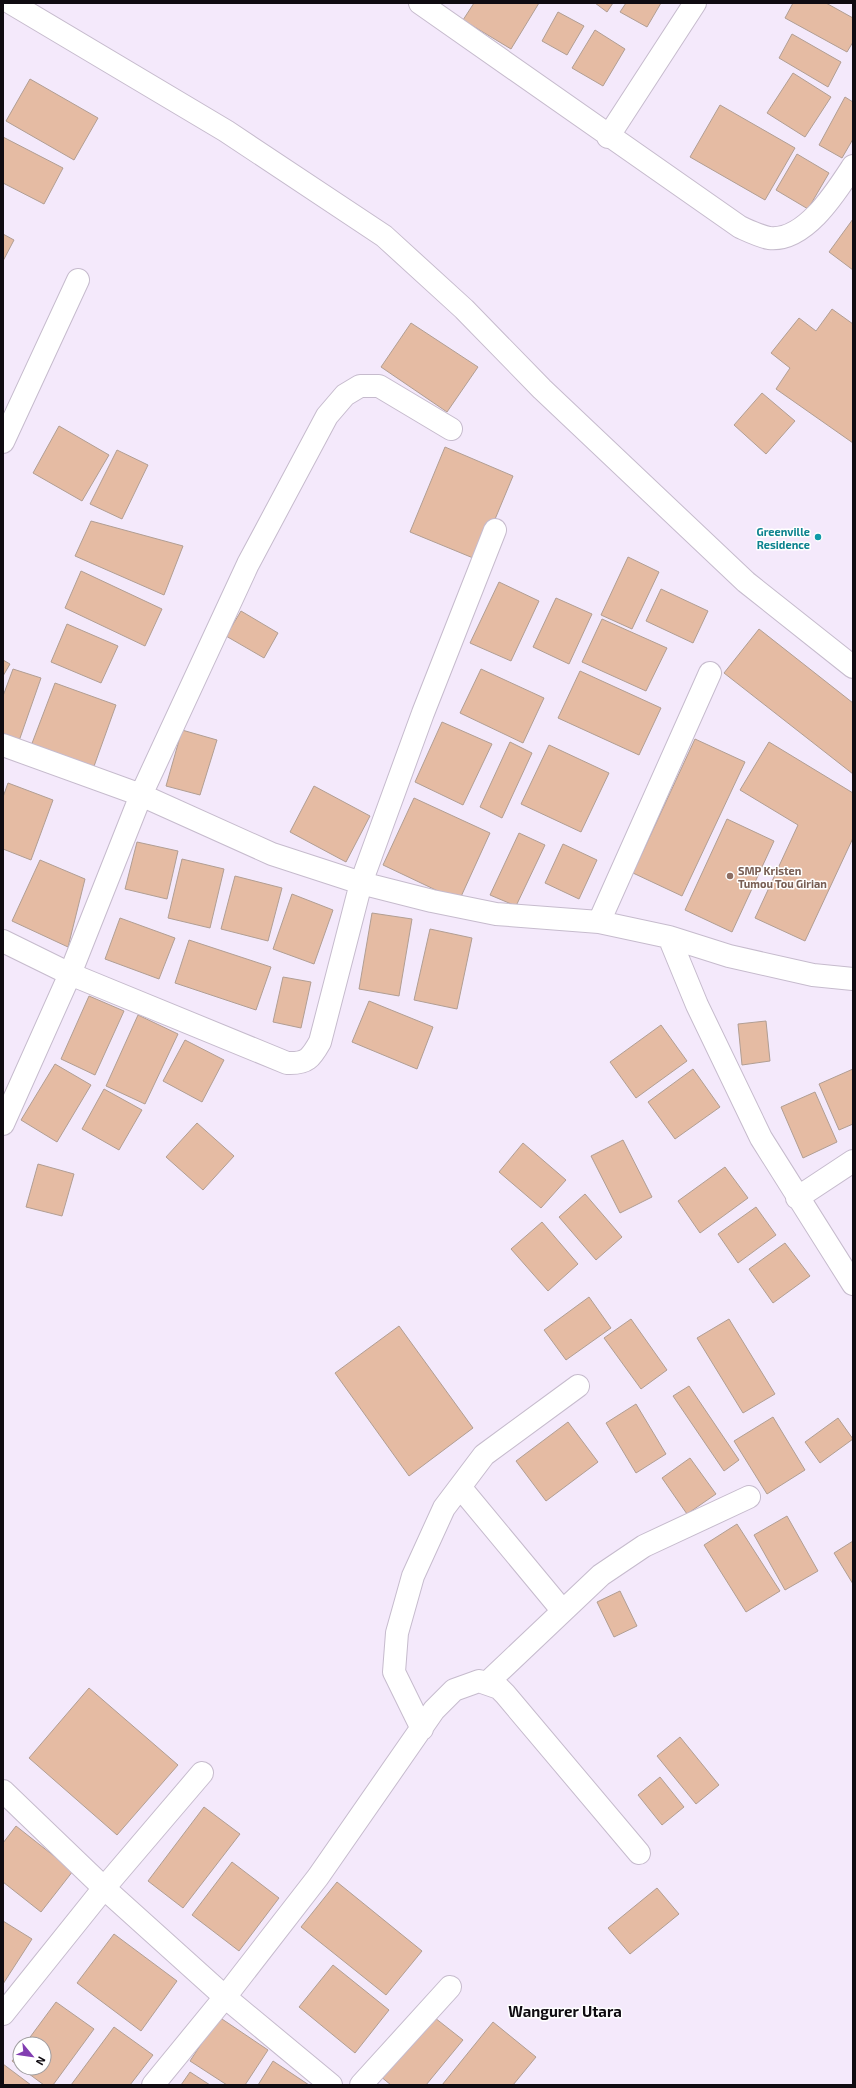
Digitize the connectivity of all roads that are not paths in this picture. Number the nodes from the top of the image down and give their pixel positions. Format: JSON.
{"nodes":[{"id":1,"x":11,"y":3,"type":"edge"},
{"id":2,"x":420,"y":3,"type":"edge"},
{"id":3,"x":695,"y":3,"type":"edge"},
{"id":4,"x":608,"y":137,"type":"junction"},
{"id":5,"x":853,"y":166,"type":"edge"},
{"id":6,"x":78,"y":280,"type":"dead end"},
{"id":7,"x":451,"y":429,"type":"dead end"},
{"id":8,"x":3,"y":442,"type":"edge"},
{"id":9,"x":495,"y":530,"type":"dead end"},
{"id":10,"x":853,"y":667,"type":"edge"},
{"id":11,"x":710,"y":673,"type":"dead end"},
{"id":12,"x":3,"y":745,"type":"edge"},
{"id":13,"x":141,"y":795,"type":"junction"},
{"id":14,"x":361,"y":883,"type":"junction"},
{"id":15,"x":599,"y":922,"type":"junction"},
{"id":16,"x":669,"y":937,"type":"junction"},
{"id":17,"x":3,"y":940,"type":"edge"},
{"id":18,"x":70,"y":974,"type":"junction"},
{"id":19,"x":853,"y":979,"type":"edge"},
{"id":20,"x":3,"y":1124,"type":"edge"},
{"id":21,"x":853,"y":1161,"type":"edge"},
{"id":22,"x":797,"y":1198,"type":"junction"},
{"id":23,"x":853,"y":1284,"type":"edge"},
{"id":24,"x":578,"y":1386,"type":"dead end"},
{"id":25,"x":460,"y":1487,"type":"junction"},
{"id":26,"x":749,"y":1497,"type":"dead end"},
{"id":27,"x":562,"y":1610,"type":"junction"},
{"id":28,"x":487,"y":1683,"type":"junction"},
{"id":29,"x":422,"y":1729,"type":"junction"},
{"id":30,"x":202,"y":1773,"type":"dead end"},
{"id":31,"x":3,"y":1791,"type":"edge"},
{"id":32,"x":639,"y":1853,"type":"dead end"},
{"id":33,"x":104,"y":1888,"type":"junction"},
{"id":34,"x":450,"y":1988,"type":"dead end"},
{"id":35,"x":225,"y":1997,"type":"junction"},
{"id":36,"x":3,"y":2014,"type":"edge"},
{"id":37,"x":152,"y":2085,"type":"edge"},
{"id":38,"x":331,"y":2085,"type":"edge"},
{"id":39,"x":361,"y":2085,"type":"edge"}],
"edges":[{"from":1,"to":10,"type":"street"},
{"from":2,"to":4,"type":"street"},
{"from":3,"to":4,"type":"street"},
{"from":4,"to":5,"type":"street"},
{"from":6,"to":8,"type":"street"},
{"from":7,"to":13,"type":"street"},
{"from":9,"to":14,"type":"street"},
{"from":11,"to":15,"type":"street"},
{"from":12,"to":13,"type":"street"},
{"from":13,"to":14,"type":"street"},
{"from":13,"to":18,"type":"street"},
{"from":14,"to":15,"type":"street"},
{"from":14,"to":18,"type":"street"},
{"from":15,"to":16,"type":"street"},
{"from":16,"to":19,"type":"street"},
{"from":16,"to":22,"type":"street"},
{"from":17,"to":18,"type":"street"},
{"from":18,"to":20,"type":"street"},
{"from":21,"to":22,"type":"street"},
{"from":22,"to":23,"type":"street"},
{"from":24,"to":25,"type":"street"},
{"from":25,"to":27,"type":"street"},
{"from":25,"to":29,"type":"street"},
{"from":26,"to":27,"type":"street"},
{"from":27,"to":28,"type":"street"},
{"from":28,"to":29,"type":"street"},
{"from":28,"to":32,"type":"street"},
{"from":29,"to":35,"type":"street"},
{"from":30,"to":33,"type":"street"},
{"from":31,"to":33,"type":"street"},
{"from":33,"to":35,"type":"street"},
{"from":33,"to":36,"type":"street"},
{"from":34,"to":39,"type":"street"},
{"from":35,"to":37,"type":"street"},
{"from":35,"to":38,"type":"street"}]}
